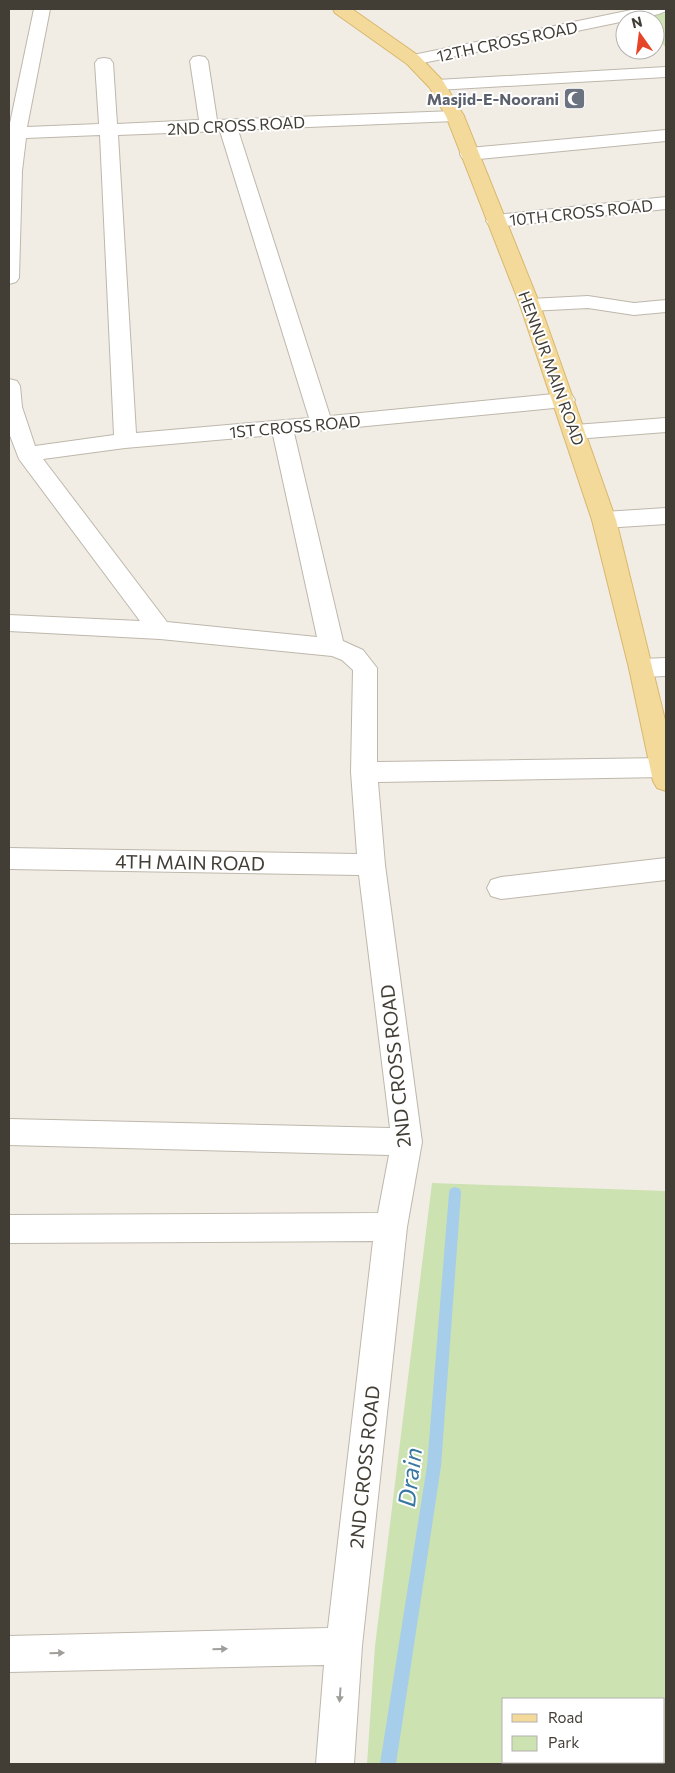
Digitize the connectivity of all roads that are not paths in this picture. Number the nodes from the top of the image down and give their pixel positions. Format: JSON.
{"nodes":[{"id":1,"x":42,"y":9,"type":"edge"},
{"id":2,"x":341,"y":9,"type":"edge"},
{"id":3,"x":659,"y":9,"type":"edge"},
{"id":4,"x":413,"y":60,"type":"junction"},
{"id":5,"x":199,"y":61,"type":"dead end"},
{"id":6,"x":104,"y":63,"type":"dead end"},
{"id":7,"x":666,"y":72,"type":"edge"},
{"id":8,"x":437,"y":85,"type":"junction"},
{"id":9,"x":455,"y":116,"type":"junction"},
{"id":10,"x":218,"y":125,"type":"junction"},
{"id":11,"x":110,"y":131,"type":"junction"},
{"id":12,"x":17,"y":134,"type":"junction"},
{"id":13,"x":666,"y":135,"type":"edge"},
{"id":14,"x":470,"y":154,"type":"junction"},
{"id":15,"x":666,"y":203,"type":"edge"},
{"id":16,"x":496,"y":221,"type":"junction"},
{"id":17,"x":9,"y":278,"type":"edge"},
{"id":18,"x":530,"y":306,"type":"junction"},
{"id":19,"x":666,"y":306,"type":"edge"},
{"id":20,"x":9,"y":386,"type":"edge"},
{"id":21,"x":564,"y":400,"type":"junction"},
{"id":22,"x":322,"y":424,"type":"junction"},
{"id":23,"x":666,"y":425,"type":"edge"},
{"id":24,"x":282,"y":428,"type":"junction"},
{"id":25,"x":575,"y":432,"type":"junction"},
{"id":26,"x":124,"y":441,"type":"junction"},
{"id":27,"x":28,"y":454,"type":"junction"},
{"id":28,"x":666,"y":516,"type":"edge"},
{"id":29,"x":604,"y":520,"type":"junction"},
{"id":30,"x":9,"y":623,"type":"edge"},
{"id":31,"x":160,"y":630,"type":"junction"},
{"id":32,"x":332,"y":646,"type":"junction"},
{"id":33,"x":666,"y":667,"type":"edge"},
{"id":34,"x":641,"y":668,"type":"junction"},
{"id":35,"x":364,"y":772,"type":"junction"},
{"id":36,"x":665,"y":776,"type":"edge"},
{"id":37,"x":9,"y":859,"type":"edge"},
{"id":38,"x":371,"y":865,"type":"junction"},
{"id":39,"x":666,"y":870,"type":"edge"},
{"id":40,"x":501,"y":888,"type":"dead end"},
{"id":41,"x":9,"y":1132,"type":"edge"},
{"id":42,"x":406,"y":1142,"type":"junction"},
{"id":43,"x":391,"y":1227,"type":"junction"},
{"id":44,"x":9,"y":1229,"type":"edge"},
{"id":45,"x":344,"y":1646,"type":"junction"},
{"id":46,"x":9,"y":1654,"type":"edge"},
{"id":47,"x":336,"y":1764,"type":"edge"}],
"edges":[{"from":1,"to":12,"type":"street"},
{"from":2,"to":4,"type":"main road","name":"HENNUR MAIN ROAD"},
{"from":3,"to":4,"type":"street","name":"12TH CROSS ROAD"},
{"from":4,"to":8,"type":"main road","name":"HENNUR MAIN ROAD"},
{"from":5,"to":10,"type":"street"},
{"from":6,"to":11,"type":"street"},
{"from":7,"to":8,"type":"street"},
{"from":8,"to":9,"type":"main road","name":"HENNUR MAIN ROAD"},
{"from":9,"to":10,"type":"street","name":"2ND CROSS ROAD"},
{"from":9,"to":14,"type":"main road","name":"HENNUR MAIN ROAD"},
{"from":10,"to":11,"type":"street","name":"2ND CROSS ROAD"},
{"from":10,"to":22,"type":"street"},
{"from":11,"to":12,"type":"street","name":"2ND CROSS ROAD"},
{"from":11,"to":26,"type":"street"},
{"from":12,"to":17,"type":"street"},
{"from":13,"to":14,"type":"street"},
{"from":14,"to":16,"type":"main road","name":"HENNUR MAIN ROAD"},
{"from":15,"to":16,"type":"street","name":"10TH CROSS ROAD"},
{"from":16,"to":18,"type":"main road","name":"HENNUR MAIN ROAD"},
{"from":18,"to":19,"type":"street"},
{"from":18,"to":21,"type":"main road","name":"HENNUR MAIN ROAD"},
{"from":20,"to":27,"type":"street"},
{"from":21,"to":22,"type":"street","name":"1ST CROSS ROAD"},
{"from":21,"to":25,"type":"main road","name":"HENNUR MAIN ROAD"},
{"from":22,"to":24,"type":"street","name":"1ST CROSS ROAD"},
{"from":23,"to":25,"type":"street"},
{"from":24,"to":26,"type":"street","name":"1ST CROSS ROAD"},
{"from":24,"to":32,"type":"street"},
{"from":25,"to":29,"type":"main road","name":"HENNUR MAIN ROAD"},
{"from":26,"to":27,"type":"street","name":"1ST CROSS ROAD"},
{"from":27,"to":31,"type":"street"},
{"from":28,"to":29,"type":"street"},
{"from":29,"to":34,"type":"main road","name":"HENNUR MAIN ROAD"},
{"from":30,"to":31,"type":"street","name":"2ND CROSS ROAD"},
{"from":31,"to":32,"type":"street","name":"2ND CROSS ROAD"},
{"from":32,"to":35,"type":"street","name":"2ND CROSS ROAD"},
{"from":33,"to":34,"type":"street"},
{"from":34,"to":36,"type":"main road","name":"HENNUR MAIN ROAD"},
{"from":35,"to":36,"type":"street"},
{"from":35,"to":38,"type":"street","name":"2ND CROSS ROAD"},
{"from":37,"to":38,"type":"street","name":"4TH MAIN ROAD"},
{"from":38,"to":42,"type":"street","name":"2ND CROSS ROAD"},
{"from":39,"to":40,"type":"street"},
{"from":41,"to":42,"type":"street"},
{"from":42,"to":43,"type":"street","name":"2ND CROSS ROAD"},
{"from":43,"to":44,"type":"street"},
{"from":43,"to":45,"type":"street","name":"2ND CROSS ROAD"},
{"from":46,"to":45,"type":"street","one_way":true},
{"from":45,"to":47,"type":"street","name":"2ND CROSS ROAD","one_way":true}]}
